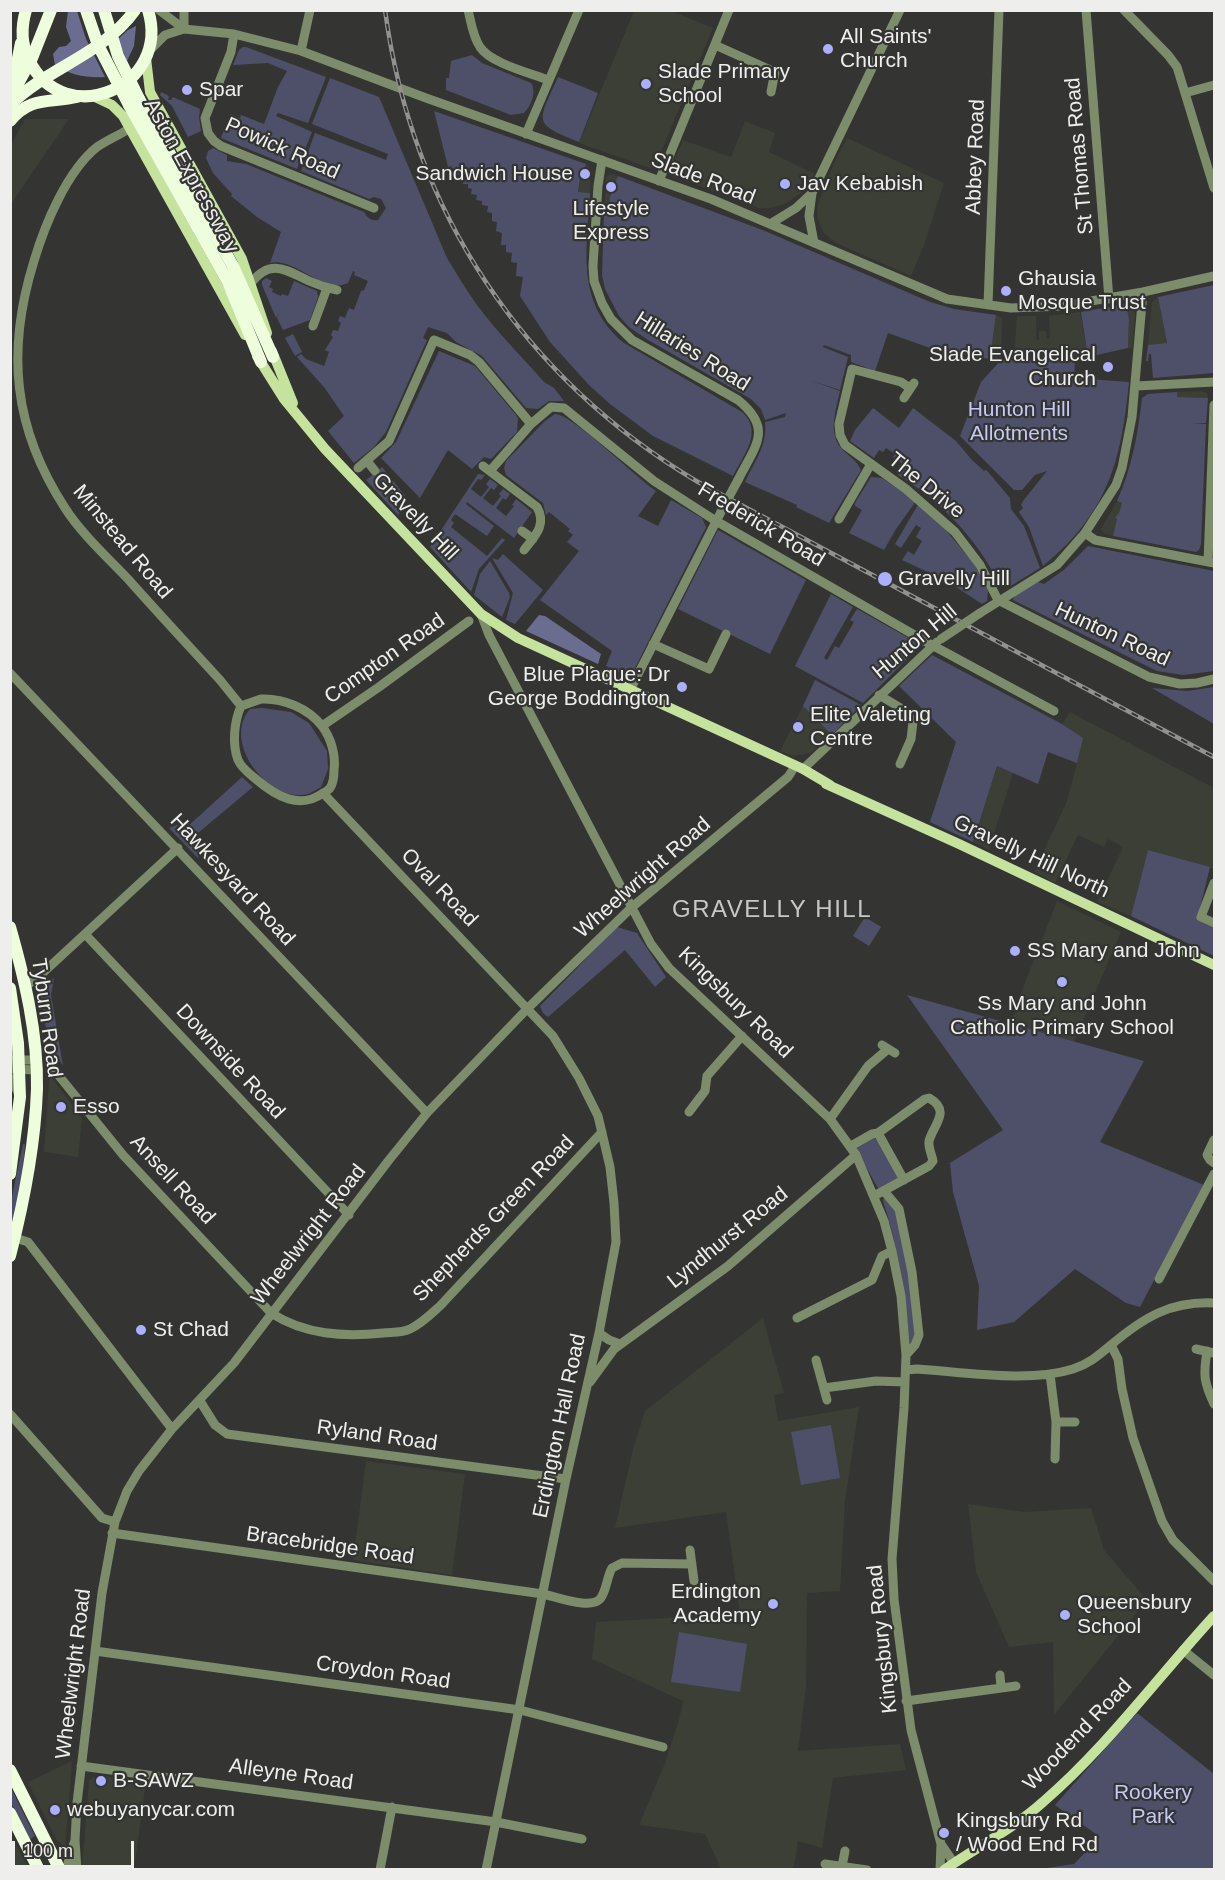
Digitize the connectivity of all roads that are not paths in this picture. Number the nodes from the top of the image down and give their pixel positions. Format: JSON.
{"nodes":[{"id":1,"x":24,"y":10,"type":"edge"},
{"id":2,"x":51,"y":10,"type":"edge"},
{"id":3,"x":86,"y":10,"type":"edge"},
{"id":4,"x":104,"y":10,"type":"edge"},
{"id":5,"x":135,"y":10,"type":"edge"},
{"id":6,"x":148,"y":10,"type":"edge"},
{"id":7,"x":159,"y":10,"type":"edge"},
{"id":8,"x":184,"y":10,"type":"edge"},
{"id":9,"x":310,"y":10,"type":"edge"},
{"id":10,"x":468,"y":10,"type":"edge"},
{"id":11,"x":579,"y":10,"type":"edge"},
{"id":12,"x":729,"y":10,"type":"edge"},
{"id":13,"x":900,"y":10,"type":"edge"},
{"id":14,"x":999,"y":10,"type":"edge"},
{"id":15,"x":1086,"y":10,"type":"edge"},
{"id":16,"x":1124,"y":10,"type":"edge"},
{"id":17,"x":22,"y":28,"type":"junction"},
{"id":18,"x":184,"y":28,"type":"junction"},
{"id":19,"x":234,"y":34,"type":"junction"},
{"id":20,"x":715,"y":45,"type":"junction"},
{"id":21,"x":301,"y":51,"type":"junction"},
{"id":22,"x":147,"y":55,"type":"junction"},
{"id":23,"x":10,"y":79,"type":"edge"},
{"id":24,"x":548,"y":80,"type":"junction"},
{"id":25,"x":1215,"y":85,"type":"edge"},
{"id":26,"x":771,"y":92,"type":"dead end"},
{"id":27,"x":1185,"y":93,"type":"junction"},
{"id":28,"x":87,"y":96,"type":"junction"},
{"id":29,"x":10,"y":98,"type":"edge"},
{"id":30,"x":134,"y":102,"type":"junction"},
{"id":31,"x":10,"y":105,"type":"edge"},
{"id":32,"x":10,"y":121,"type":"edge"},
{"id":33,"x":129,"y":129,"type":"junction"},
{"id":34,"x":526,"y":134,"type":"junction"},
{"id":35,"x":602,"y":160,"type":"junction"},
{"id":36,"x":659,"y":181,"type":"junction"},
{"id":37,"x":1215,"y":188,"type":"edge"},
{"id":38,"x":812,"y":193,"type":"junction"},
{"id":39,"x":374,"y":208,"type":"dead end"},
{"id":40,"x":770,"y":224,"type":"junction"},
{"id":41,"x":814,"y":243,"type":"junction"},
{"id":42,"x":1215,"y":276,"type":"edge"},
{"id":43,"x":251,"y":283,"type":"junction"},
{"id":44,"x":1143,"y":292,"type":"junction"},
{"id":45,"x":1109,"y":299,"type":"junction"},
{"id":46,"x":988,"y":305,"type":"junction"},
{"id":47,"x":313,"y":326,"type":"dead end"},
{"id":48,"x":273,"y":357,"type":"junction"},
{"id":49,"x":261,"y":362,"type":"junction"},
{"id":50,"x":1215,"y":382,"type":"edge"},
{"id":51,"x":1136,"y":386,"type":"junction"},
{"id":52,"x":904,"y":398,"type":"dead end"},
{"id":53,"x":1215,"y":405,"type":"edge"},
{"id":54,"x":301,"y":421,"type":"junction"},
{"id":55,"x":531,"y":424,"type":"junction"},
{"id":56,"x":367,"y":461,"type":"junction"},
{"id":57,"x":871,"y":464,"type":"junction"},
{"id":58,"x":358,"y":468,"type":"dead end"},
{"id":59,"x":375,"y":471,"type":"dead end"},
{"id":60,"x":839,"y":519,"type":"dead end"},
{"id":61,"x":716,"y":521,"type":"junction"},
{"id":62,"x":522,"y":531,"type":"dead end"},
{"id":63,"x":1085,"y":533,"type":"junction"},
{"id":64,"x":533,"y":539,"type":"junction"},
{"id":65,"x":524,"y":550,"type":"dead end"},
{"id":66,"x":1212,"y":562,"type":"edge"},
{"id":67,"x":998,"y":600,"type":"junction"},
{"id":68,"x":481,"y":614,"type":"junction"},
{"id":69,"x":469,"y":621,"type":"dead end"},
{"id":70,"x":726,"y":634,"type":"dead end"},
{"id":71,"x":653,"y":644,"type":"junction"},
{"id":72,"x":933,"y":645,"type":"junction"},
{"id":73,"x":10,"y":672,"type":"edge"},
{"id":74,"x":1215,"y":679,"type":"edge"},
{"id":75,"x":630,"y":690,"type":"junction"},
{"id":76,"x":879,"y":695,"type":"junction"},
{"id":77,"x":241,"y":706,"type":"junction"},
{"id":78,"x":1054,"y":711,"type":"dead end"},
{"id":79,"x":322,"y":726,"type":"junction"},
{"id":80,"x":900,"y":764,"type":"dead end"},
{"id":81,"x":798,"y":770,"type":"junction"},
{"id":82,"x":323,"y":793,"type":"junction"},
{"id":83,"x":178,"y":848,"type":"junction"},
{"id":84,"x":1215,"y":884,"type":"edge"},
{"id":85,"x":631,"y":908,"type":"junction"},
{"id":86,"x":1215,"y":923,"type":"edge"},
{"id":87,"x":10,"y":927,"type":"edge"},
{"id":88,"x":86,"y":934,"type":"junction"},
{"id":89,"x":1215,"y":965,"type":"edge"},
{"id":90,"x":26,"y":985,"type":"junction"},
{"id":91,"x":10,"y":988,"type":"edge"},
{"id":92,"x":528,"y":1008,"type":"junction"},
{"id":93,"x":742,"y":1036,"type":"junction"},
{"id":94,"x":14,"y":1046,"type":"edge"},
{"id":95,"x":888,"y":1049,"type":"dead end"},
{"id":96,"x":15,"y":1064,"type":"edge"},
{"id":97,"x":36,"y":1065,"type":"junction"},
{"id":98,"x":51,"y":1066,"type":"dead end"},
{"id":99,"x":10,"y":1078,"type":"edge"},
{"id":100,"x":20,"y":1097,"type":"junction"},
{"id":101,"x":689,"y":1112,"type":"dead end"},
{"id":102,"x":428,"y":1113,"type":"junction"},
{"id":103,"x":830,"y":1119,"type":"junction"},
{"id":104,"x":602,"y":1132,"type":"junction"},
{"id":105,"x":878,"y":1133,"type":"junction"},
{"id":106,"x":1215,"y":1140,"type":"edge"},
{"id":107,"x":853,"y":1151,"type":"junction"},
{"id":108,"x":1215,"y":1163,"type":"edge"},
{"id":109,"x":10,"y":1174,"type":"edge"},
{"id":110,"x":1215,"y":1174,"type":"edge"},
{"id":111,"x":904,"y":1180,"type":"junction"},
{"id":112,"x":884,"y":1191,"type":"junction"},
{"id":113,"x":874,"y":1196,"type":"junction"},
{"id":114,"x":349,"y":1215,"type":"junction"},
{"id":115,"x":15,"y":1238,"type":"junction"},
{"id":116,"x":892,"y":1251,"type":"junction"},
{"id":117,"x":10,"y":1256,"type":"edge"},
{"id":118,"x":1159,"y":1279,"type":"dead end"},
{"id":119,"x":1215,"y":1303,"type":"edge"},
{"id":120,"x":272,"y":1313,"type":"junction"},
{"id":121,"x":797,"y":1318,"type":"dead end"},
{"id":122,"x":598,"y":1333,"type":"junction"},
{"id":123,"x":620,"y":1344,"type":"junction"},
{"id":124,"x":1111,"y":1345,"type":"junction"},
{"id":125,"x":1196,"y":1349,"type":"dead end"},
{"id":126,"x":1211,"y":1352,"type":"edge"},
{"id":127,"x":906,"y":1355,"type":"junction"},
{"id":128,"x":816,"y":1360,"type":"dead end"},
{"id":129,"x":906,"y":1370,"type":"junction"},
{"id":130,"x":1050,"y":1374,"type":"junction"},
{"id":131,"x":905,"y":1382,"type":"junction"},
{"id":132,"x":587,"y":1386,"type":"junction"},
{"id":133,"x":824,"y":1388,"type":"junction"},
{"id":134,"x":827,"y":1400,"type":"dead end"},
{"id":135,"x":200,"y":1401,"type":"junction"},
{"id":136,"x":1215,"y":1404,"type":"edge"},
{"id":137,"x":10,"y":1414,"type":"edge"},
{"id":138,"x":1056,"y":1422,"type":"junction"},
{"id":139,"x":1075,"y":1422,"type":"dead end"},
{"id":140,"x":172,"y":1429,"type":"junction"},
{"id":141,"x":1055,"y":1459,"type":"dead end"},
{"id":142,"x":566,"y":1479,"type":"junction"},
{"id":143,"x":115,"y":1522,"type":"junction"},
{"id":144,"x":112,"y":1533,"type":"junction"},
{"id":145,"x":690,"y":1550,"type":"dead end"},
{"id":146,"x":692,"y":1564,"type":"junction"},
{"id":147,"x":694,"y":1581,"type":"dead end"},
{"id":148,"x":1215,"y":1581,"type":"edge"},
{"id":149,"x":543,"y":1594,"type":"junction"},
{"id":150,"x":1215,"y":1616,"type":"edge"},
{"id":151,"x":1183,"y":1650,"type":"junction"},
{"id":152,"x":95,"y":1651,"type":"junction"},
{"id":153,"x":1000,"y":1675,"type":"dead end"},
{"id":154,"x":1215,"y":1675,"type":"edge"},
{"id":155,"x":1016,"y":1686,"type":"dead end"},
{"id":156,"x":1001,"y":1687,"type":"junction"},
{"id":157,"x":906,"y":1701,"type":"junction"},
{"id":158,"x":520,"y":1710,"type":"junction"},
{"id":159,"x":663,"y":1747,"type":"dead end"},
{"id":160,"x":81,"y":1766,"type":"junction"},
{"id":161,"x":10,"y":1770,"type":"edge"},
{"id":162,"x":392,"y":1807,"type":"junction"},
{"id":163,"x":10,"y":1813,"type":"edge"},
{"id":164,"x":496,"y":1822,"type":"junction"},
{"id":165,"x":582,"y":1839,"type":"dead end"},
{"id":166,"x":75,"y":1840,"type":"junction"},
{"id":167,"x":941,"y":1844,"type":"junction"},
{"id":168,"x":844,"y":1851,"type":"dead end"},
{"id":169,"x":51,"y":1853,"type":"junction"},
{"id":170,"x":69,"y":1854,"type":"junction"},
{"id":171,"x":825,"y":1864,"type":"dead end"},
{"id":172,"x":842,"y":1866,"type":"junction"},
{"id":173,"x":952,"y":1866,"type":"edge"},
{"id":174,"x":39,"y":1869,"type":"edge"},
{"id":175,"x":60,"y":1869,"type":"edge"},
{"id":176,"x":66,"y":1869,"type":"edge"},
{"id":177,"x":77,"y":1869,"type":"edge"},
{"id":178,"x":380,"y":1869,"type":"edge"},
{"id":179,"x":486,"y":1869,"type":"edge"},
{"id":180,"x":867,"y":1869,"type":"edge"},
{"id":181,"x":942,"y":1869,"type":"edge"}],
"edges":[{"from":1,"to":17,"type":"highway"},
{"from":2,"to":29,"type":"highway","bridge":true},
{"from":3,"to":30,"type":"highway","name":"Aston Expressway","bridge":true},
{"from":4,"to":30,"type":"highway","name":"Aston Expressway","bridge":true},
{"from":5,"to":31,"type":"highway","bridge":true},
{"from":6,"to":22,"type":"highway"},
{"from":7,"to":18,"type":"street","name":"Slade Road"},
{"from":8,"to":18,"type":"street"},
{"from":9,"to":21,"type":"street"},
{"from":10,"to":24,"type":"street"},
{"from":11,"to":24,"type":"street"},
{"from":12,"to":20,"type":"street"},
{"from":13,"to":38,"type":"street"},
{"from":14,"to":46,"type":"street","name":"Abbey Road"},
{"from":15,"to":45,"type":"street","name":"St Thomas Road"},
{"from":16,"to":27,"type":"street"},
{"from":17,"to":23,"type":"highway"},
{"from":17,"to":28,"type":"highway"},
{"from":18,"to":19,"type":"street","name":"Slade Road"},
{"from":18,"to":22,"type":"street"},
{"from":19,"to":21,"type":"street","name":"Slade Road"},
{"from":19,"to":39,"type":"street","name":"Powick Road"},
{"from":20,"to":26,"type":"street"},
{"from":20,"to":36,"type":"street"},
{"from":21,"to":34,"type":"street","name":"Slade Road"},
{"from":22,"to":28,"type":"highway"},
{"from":22,"to":43,"type":"main road","name":"Gravelly Hill"},
{"from":24,"to":34,"type":"street"},
{"from":25,"to":27,"type":"street"},
{"from":27,"to":37,"type":"street"},
{"from":28,"to":32,"type":"highway"},
{"from":28,"to":33,"type":"main road","name":"Gravelly Hill"},
{"from":30,"to":48,"type":"highway","name":"Aston Expressway"},
{"from":30,"to":49,"type":"highway","name":"Aston Expressway"},
{"from":33,"to":49,"type":"main road","name":"Gravelly Hill"},
{"from":33,"to":77,"type":"street","name":"Minstead Road"},
{"from":34,"to":35,"type":"street","name":"Slade Road"},
{"from":35,"to":36,"type":"street","name":"Slade Road"},
{"from":35,"to":61,"type":"street","name":"Hillaries Road","bridge":true},
{"from":36,"to":40,"type":"street","name":"Slade Road"},
{"from":38,"to":40,"type":"street"},
{"from":38,"to":41,"type":"street"},
{"from":40,"to":41,"type":"street","name":"Slade Road"},
{"from":41,"to":46,"type":"street","name":"Slade Road"},
{"from":42,"to":44,"type":"street","name":"Slade Road"},
{"from":43,"to":47,"type":"street"},
{"from":43,"to":48,"type":"main road","name":"Gravelly Hill"},
{"from":44,"to":45,"type":"street","name":"Slade Road"},
{"from":44,"to":51,"type":"street","name":"Hunton Hill"},
{"from":45,"to":46,"type":"street","name":"Slade Road"},
{"from":48,"to":54,"type":"main road","name":"Gravelly Hill"},
{"from":49,"to":54,"type":"main road","name":"Gravelly Hill"},
{"from":50,"to":51,"type":"street"},
{"from":51,"to":63,"type":"street","name":"Hunton Hill"},
{"from":52,"to":57,"type":"street","name":"The Drive"},
{"from":53,"to":66,"type":"street"},
{"from":54,"to":68,"type":"main road","name":"Gravelly Hill"},
{"from":55,"to":56,"type":"street"},
{"from":55,"to":61,"type":"street","name":"Frederick Road"},
{"from":55,"to":64,"type":"street"},
{"from":56,"to":58,"type":"street"},
{"from":56,"to":59,"type":"street"},
{"from":57,"to":60,"type":"street"},
{"from":57,"to":67,"type":"street","name":"The Drive"},
{"from":61,"to":71,"type":"street","name":"Hillaries Road"},
{"from":61,"to":72,"type":"street","name":"Frederick Road"},
{"from":62,"to":64,"type":"street"},
{"from":63,"to":66,"type":"street"},
{"from":63,"to":67,"type":"street","name":"Hunton Hill"},
{"from":64,"to":65,"type":"street"},
{"from":67,"to":72,"type":"street","name":"Hunton Hill","bridge":true},
{"from":67,"to":74,"type":"street","name":"Hunton Road"},
{"from":68,"to":75,"type":"main road","name":"Gravelly Hill"},
{"from":68,"to":85,"type":"street","name":"Kingsbury Road"},
{"from":69,"to":79,"type":"street","name":"Compton Road"},
{"from":70,"to":71,"type":"street"},
{"from":71,"to":75,"type":"street","name":"Hillaries Road"},
{"from":72,"to":76,"type":"street","name":"Hunton Hill"},
{"from":72,"to":78,"type":"street","name":"Frederick Road"},
{"from":73,"to":83,"type":"street","name":"Hawkesyard Road"},
{"from":75,"to":81,"type":"main road","name":"Gravelly Hill"},
{"from":76,"to":80,"type":"street"},
{"from":76,"to":81,"type":"street","name":"Hunton Hill"},
{"from":77,"to":79,"type":"street"},
{"from":77,"to":82,"type":"street"},
{"from":79,"to":82,"type":"street"},
{"from":81,"to":85,"type":"street","name":"Wheelwright Road"},
{"from":81,"to":89,"type":"main road","name":"Gravelly Hill North"},
{"from":82,"to":92,"type":"street","name":"Oval Road"},
{"from":83,"to":88,"type":"street"},
{"from":83,"to":102,"type":"street","name":"Hawkesyard Road"},
{"from":84,"to":86,"type":"street"},
{"from":85,"to":92,"type":"street","name":"Wheelwright Road"},
{"from":85,"to":93,"type":"street","name":"Kingsbury Road"},
{"from":87,"to":90,"type":"highway","name":"Tyburn Road"},
{"from":88,"to":90,"type":"street"},
{"from":88,"to":114,"type":"street","name":"Downside Road"},
{"from":90,"to":97,"type":"highway","name":"Tyburn Road"},
{"from":91,"to":94,"type":"highway","name":"Tyburn Road"},
{"from":92,"to":102,"type":"street","name":"Wheelwright Road"},
{"from":92,"to":104,"type":"street","name":"Erdington Hall Road"},
{"from":93,"to":101,"type":"street"},
{"from":93,"to":103,"type":"street","name":"Kingsbury Road"},
{"from":94,"to":96,"type":"highway","name":"Tyburn Road"},
{"from":95,"to":103,"type":"street"},
{"from":96,"to":97,"type":"street"},
{"from":96,"to":100,"type":"highway","name":"Tyburn Road"},
{"from":97,"to":115,"type":"highway","name":"Tyburn Road"},
{"from":98,"to":120,"type":"street","name":"Ansell Road"},
{"from":99,"to":100,"type":"street"},
{"from":100,"to":109,"type":"highway","name":"Tyburn Road"},
{"from":102,"to":114,"type":"street","name":"Wheelwright Road"},
{"from":103,"to":107,"type":"street","name":"Kingsbury Road"},
{"from":104,"to":120,"type":"street","name":"Shepherds Green Road"},
{"from":104,"to":122,"type":"street","name":"Erdington Hall Road"},
{"from":105,"to":107,"type":"street","name":"Lyndhurst Road"},
{"from":105,"to":111,"type":"street"},
{"from":105,"to":111,"type":"street","name":"Lyndhurst Road"},
{"from":106,"to":108,"type":"street"},
{"from":107,"to":113,"type":"street","name":"Kingsbury Road"},
{"from":107,"to":123,"type":"street","name":"Lyndhurst Road"},
{"from":110,"to":118,"type":"street"},
{"from":111,"to":112,"type":"street"},
{"from":112,"to":113,"type":"street"},
{"from":112,"to":127,"type":"street","name":"Kingsbury Road"},
{"from":113,"to":116,"type":"street","name":"Kingsbury Road"},
{"from":114,"to":120,"type":"street","name":"Wheelwright Road"},
{"from":115,"to":117,"type":"highway","name":"Tyburn Road"},
{"from":115,"to":140,"type":"street"},
{"from":116,"to":121,"type":"street"},
{"from":116,"to":127,"type":"street","name":"Kingsbury Road"},
{"from":119,"to":124,"type":"street"},
{"from":120,"to":135,"type":"street","name":"Wheelwright Road"},
{"from":122,"to":123,"type":"street"},
{"from":122,"to":132,"type":"street","name":"Erdington Hall Road"},
{"from":123,"to":132,"type":"street","name":"Lyndhurst Road"},
{"from":124,"to":130,"type":"street"},
{"from":124,"to":148,"type":"street"},
{"from":125,"to":126,"type":"street"},
{"from":126,"to":136,"type":"street"},
{"from":127,"to":129,"type":"street","name":"Kingsbury Road"},
{"from":128,"to":133,"type":"street"},
{"from":129,"to":130,"type":"street"},
{"from":129,"to":131,"type":"street","name":"Kingsbury Road"},
{"from":130,"to":138,"type":"street"},
{"from":131,"to":133,"type":"street"},
{"from":131,"to":157,"type":"street","name":"Kingsbury Road"},
{"from":132,"to":142,"type":"street","name":"Erdington Hall Road"},
{"from":133,"to":134,"type":"street"},
{"from":135,"to":140,"type":"street","name":"Wheelwright Road"},
{"from":135,"to":142,"type":"street","name":"Ryland Road"},
{"from":137,"to":143,"type":"street"},
{"from":138,"to":139,"type":"street"},
{"from":138,"to":141,"type":"street"},
{"from":140,"to":143,"type":"street","name":"Wheelwright Road"},
{"from":142,"to":149,"type":"street","name":"Erdington Hall Road"},
{"from":143,"to":144,"type":"street","name":"Wheelwright Road"},
{"from":144,"to":149,"type":"street","name":"Bracebridge Road"},
{"from":144,"to":152,"type":"street","name":"Wheelwright Road"},
{"from":145,"to":146,"type":"street"},
{"from":146,"to":147,"type":"street"},
{"from":146,"to":149,"type":"street","name":"Bracebridge Road"},
{"from":149,"to":158,"type":"street","name":"Erdington Hall Road"},
{"from":150,"to":151,"type":"main road","name":"Woodend Road"},
{"from":151,"to":154,"type":"street"},
{"from":151,"to":173,"type":"main road","name":"Woodend Road"},
{"from":152,"to":158,"type":"street","name":"Croydon Road"},
{"from":152,"to":160,"type":"street","name":"Wheelwright Road"},
{"from":153,"to":156,"type":"street"},
{"from":155,"to":156,"type":"street"},
{"from":156,"to":157,"type":"street"},
{"from":157,"to":167,"type":"street","name":"Kingsbury Road"},
{"from":158,"to":159,"type":"street","name":"Croydon Road"},
{"from":158,"to":164,"type":"street","name":"Erdington Hall Road"},
{"from":160,"to":162,"type":"street","name":"Alleyne Road"},
{"from":160,"to":166,"type":"street","name":"Wheelwright Road"},
{"from":161,"to":169,"type":"highway"},
{"from":162,"to":164,"type":"street","name":"Alleyne Road"},
{"from":162,"to":178,"type":"street"},
{"from":163,"to":174,"type":"highway"},
{"from":164,"to":165,"type":"street","name":"Alleyne Road"},
{"from":164,"to":179,"type":"street","name":"Erdington Hall Road"},
{"from":166,"to":170,"type":"street","name":"Wheelwright Road"},
{"from":166,"to":177,"type":"street","name":"Wheelwright Road"},
{"from":167,"to":173,"type":"street","name":"Kingsbury Road"},
{"from":167,"to":181,"type":"street","name":"Kingsbury Road"},
{"from":168,"to":172,"type":"street"},
{"from":169,"to":170,"type":"street"},
{"from":169,"to":175,"type":"highway"},
{"from":170,"to":176,"type":"street","name":"Wheelwright Road"},
{"from":171,"to":172,"type":"street"},
{"from":172,"to":180,"type":"street"},
{"from":173,"to":181,"type":"main road","name":"Woodend Road"}]}
